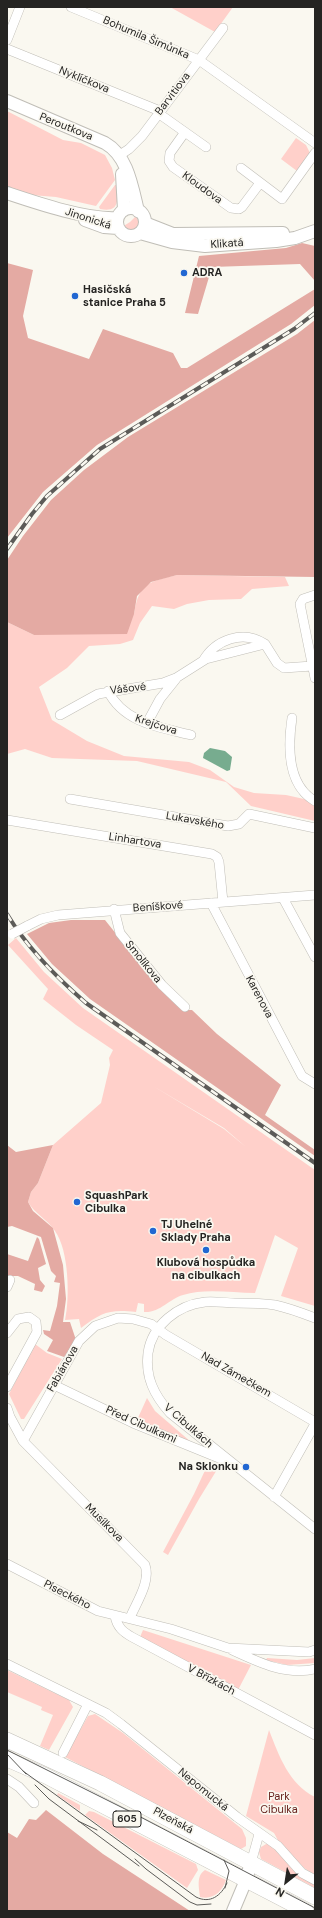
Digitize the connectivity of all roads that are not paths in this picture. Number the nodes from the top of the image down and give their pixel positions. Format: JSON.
{"nodes":[{"id":1,"x":20,"y":7,"type":"edge"},
{"id":2,"x":71,"y":7,"type":"edge"},
{"id":3,"x":222,"y":28,"type":"dead end"},
{"id":4,"x":7,"y":40,"type":"edge"},
{"id":5,"x":7,"y":48,"type":"edge"},
{"id":6,"x":199,"y":60,"type":"junction"},
{"id":7,"x":7,"y":102,"type":"edge"},
{"id":8,"x":159,"y":112,"type":"junction"},
{"id":9,"x":185,"y":132,"type":"junction"},
{"id":10,"x":315,"y":143,"type":"edge"},
{"id":11,"x":206,"y":147,"type":"dead end"},
{"id":12,"x":315,"y":153,"type":"edge"},
{"id":13,"x":120,"y":156,"type":"junction"},
{"id":14,"x":242,"y":168,"type":"dead end"},
{"id":15,"x":260,"y":183,"type":"junction"},
{"id":16,"x":7,"y":194,"type":"edge"},
{"id":17,"x":138,"y":210,"type":"junction"},
{"id":18,"x":120,"y":219,"type":"junction"},
{"id":19,"x":315,"y":227,"type":"edge"},
{"id":20,"x":142,"y":228,"type":"junction"},
{"id":21,"x":315,"y":231,"type":"edge"},
{"id":22,"x":315,"y":595,"type":"edge"},
{"id":23,"x":312,"y":666,"type":"junction"},
{"id":24,"x":176,"y":678,"type":"junction"},
{"id":25,"x":315,"y":678,"type":"edge"},
{"id":26,"x":108,"y":691,"type":"junction"},
{"id":27,"x":60,"y":715,"type":"dead end"},
{"id":28,"x":292,"y":718,"type":"dead end"},
{"id":29,"x":147,"y":723,"type":"junction"},
{"id":30,"x":191,"y":735,"type":"dead end"},
{"id":31,"x":70,"y":799,"type":"dead end"},
{"id":32,"x":315,"y":801,"type":"edge"},
{"id":33,"x":7,"y":820,"type":"edge"},
{"id":34,"x":315,"y":828,"type":"edge"},
{"id":35,"x":315,"y":895,"type":"edge"},
{"id":36,"x":283,"y":898,"type":"junction"},
{"id":37,"x":223,"y":902,"type":"junction"},
{"id":38,"x":211,"y":903,"type":"junction"},
{"id":39,"x":114,"y":910,"type":"junction"},
{"id":40,"x":10,"y":936,"type":"edge"},
{"id":41,"x":315,"y":957,"type":"edge"},
{"id":42,"x":185,"y":1007,"type":"dead end"},
{"id":43,"x":315,"y":1084,"type":"edge"},
{"id":44,"x":315,"y":1318,"type":"edge"},
{"id":45,"x":157,"y":1329,"type":"junction"},
{"id":46,"x":7,"y":1333,"type":"edge"},
{"id":47,"x":54,"y":1385,"type":"junction"},
{"id":48,"x":7,"y":1387,"type":"edge"},
{"id":49,"x":7,"y":1408,"type":"edge"},
{"id":50,"x":315,"y":1423,"type":"edge"},
{"id":51,"x":23,"y":1441,"type":"junction"},
{"id":52,"x":229,"y":1462,"type":"junction"},
{"id":53,"x":274,"y":1496,"type":"junction"},
{"id":54,"x":315,"y":1529,"type":"edge"},
{"id":55,"x":7,"y":1564,"type":"edge"},
{"id":56,"x":116,"y":1616,"type":"junction"},
{"id":57,"x":130,"y":1618,"type":"junction"},
{"id":58,"x":228,"y":1648,"type":"junction"},
{"id":59,"x":315,"y":1650,"type":"edge"},
{"id":60,"x":7,"y":1664,"type":"edge"},
{"id":61,"x":315,"y":1669,"type":"edge"},
{"id":62,"x":88,"y":1704,"type":"junction"},
{"id":63,"x":315,"y":1735,"type":"edge"},
{"id":64,"x":7,"y":1740,"type":"edge"},
{"id":65,"x":63,"y":1753,"type":"dead end"},
{"id":66,"x":7,"y":1758,"type":"edge"},
{"id":67,"x":7,"y":1779,"type":"edge"},
{"id":68,"x":34,"y":1803,"type":"dead end"},
{"id":69,"x":259,"y":1834,"type":"junction"},
{"id":70,"x":251,"y":1863,"type":"junction"},
{"id":71,"x":246,"y":1880,"type":"junction"},
{"id":72,"x":315,"y":1880,"type":"edge"},
{"id":73,"x":315,"y":1897,"type":"edge"},
{"id":74,"x":233,"y":1911,"type":"edge"},
{"id":75,"x":306,"y":1911,"type":"edge"}],
"edges":[{"from":1,"to":4,"type":"street"},
{"from":2,"to":6,"type":"street","name":"Bohumila Šimůnka"},
{"from":3,"to":6,"type":"street","name":"Barvitiova"},
{"from":5,"to":8,"type":"street","name":"Nyklíčkova"},
{"from":6,"to":8,"type":"street","name":"Barvitiova"},
{"from":6,"to":10,"type":"street"},
{"from":7,"to":13,"type":"street","name":"Peroutkova"},
{"from":8,"to":9,"type":"street"},
{"from":8,"to":13,"type":"street","name":"Barvitiova"},
{"from":9,"to":11,"type":"street"},
{"from":9,"to":15,"type":"street","name":"Kloudova"},
{"from":12,"to":15,"type":"street"},
{"from":13,"to":17,"type":"street"},
{"from":13,"to":18,"type":"street"},
{"from":14,"to":15,"type":"street"},
{"from":16,"to":18,"type":"street","name":"Jinonická"},
{"from":17,"to":18,"type":"street"},
{"from":17,"to":20,"type":"street"},
{"from":18,"to":20,"type":"street"},
{"from":19,"to":20,"type":"street","name":"Klikatá"},
{"from":20,"to":21,"type":"street","name":"Klikatá"},
{"from":22,"to":23,"type":"street"},
{"from":23,"to":24,"type":"street","name":"Vášové"},
{"from":23,"to":25,"type":"street"},
{"from":24,"to":26,"type":"street","name":"Vášové"},
{"from":24,"to":29,"type":"street","name":"Vášové"},
{"from":26,"to":27,"type":"street","name":"Vášové"},
{"from":26,"to":29,"type":"street","name":"Krejčova"},
{"from":28,"to":32,"type":"street"},
{"from":29,"to":30,"type":"street","name":"Krejčova"},
{"from":31,"to":34,"type":"street","name":"Lukavského"},
{"from":33,"to":37,"type":"street","name":"Linhartova"},
{"from":35,"to":36,"type":"street","name":"Beníškové"},
{"from":36,"to":37,"type":"street","name":"Beníškové"},
{"from":36,"to":41,"type":"street"},
{"from":37,"to":38,"type":"street","name":"Beníškové"},
{"from":38,"to":39,"type":"street","name":"Beníškové"},
{"from":38,"to":43,"type":"street","name":"Karenova"},
{"from":39,"to":40,"type":"street","name":"Beníškové","bridge":true},
{"from":39,"to":42,"type":"street","name":"Smolíkova"},
{"from":44,"to":45,"type":"street","name":"V Cibulkách"},
{"from":45,"to":47,"type":"street","name":"Fabiánova"},
{"from":45,"to":50,"type":"street","name":"Nad Zámečkem"},
{"from":45,"to":52,"type":"street","name":"V Cibulkách"},
{"from":46,"to":48,"type":"street"},
{"from":47,"to":51,"type":"street","name":"Fabiánova"},
{"from":47,"to":52,"type":"street","name":"Před Cibulkami"},
{"from":49,"to":51,"type":"street"},
{"from":50,"to":53,"type":"street"},
{"from":51,"to":57,"type":"street","name":"Musílkova"},
{"from":52,"to":53,"type":"street","name":"V Cibulkách"},
{"from":53,"to":54,"type":"street","name":"V Cibulkách"},
{"from":55,"to":56,"type":"street","name":"Píseckého"},
{"from":56,"to":57,"type":"street","name":"Píseckého"},
{"from":56,"to":63,"type":"street","name":"V Břízkách"},
{"from":57,"to":58,"type":"street"},
{"from":58,"to":59,"type":"street"},
{"from":58,"to":61,"type":"street"},
{"from":60,"to":62,"type":"street","name":"Nepomucká"},
{"from":62,"to":65,"type":"street"},
{"from":62,"to":69,"type":"street","name":"Nepomucká"},
{"from":64,"to":70,"type":"main road","name":"Plzeňská","number":"605"},
{"from":66,"to":71,"type":"main road","name":"Plzeňská","number":"605"},
{"from":67,"to":68,"type":"street"},
{"from":69,"to":70,"type":"street"},
{"from":69,"to":72,"type":"street","name":"Nepomucká"},
{"from":70,"to":71,"type":"street"},
{"from":70,"to":73,"type":"main road","name":"Plzeňská","number":"605"},
{"from":71,"to":74,"type":"street"},
{"from":71,"to":75,"type":"main road","name":"Plzeňská","number":"605"}]}
